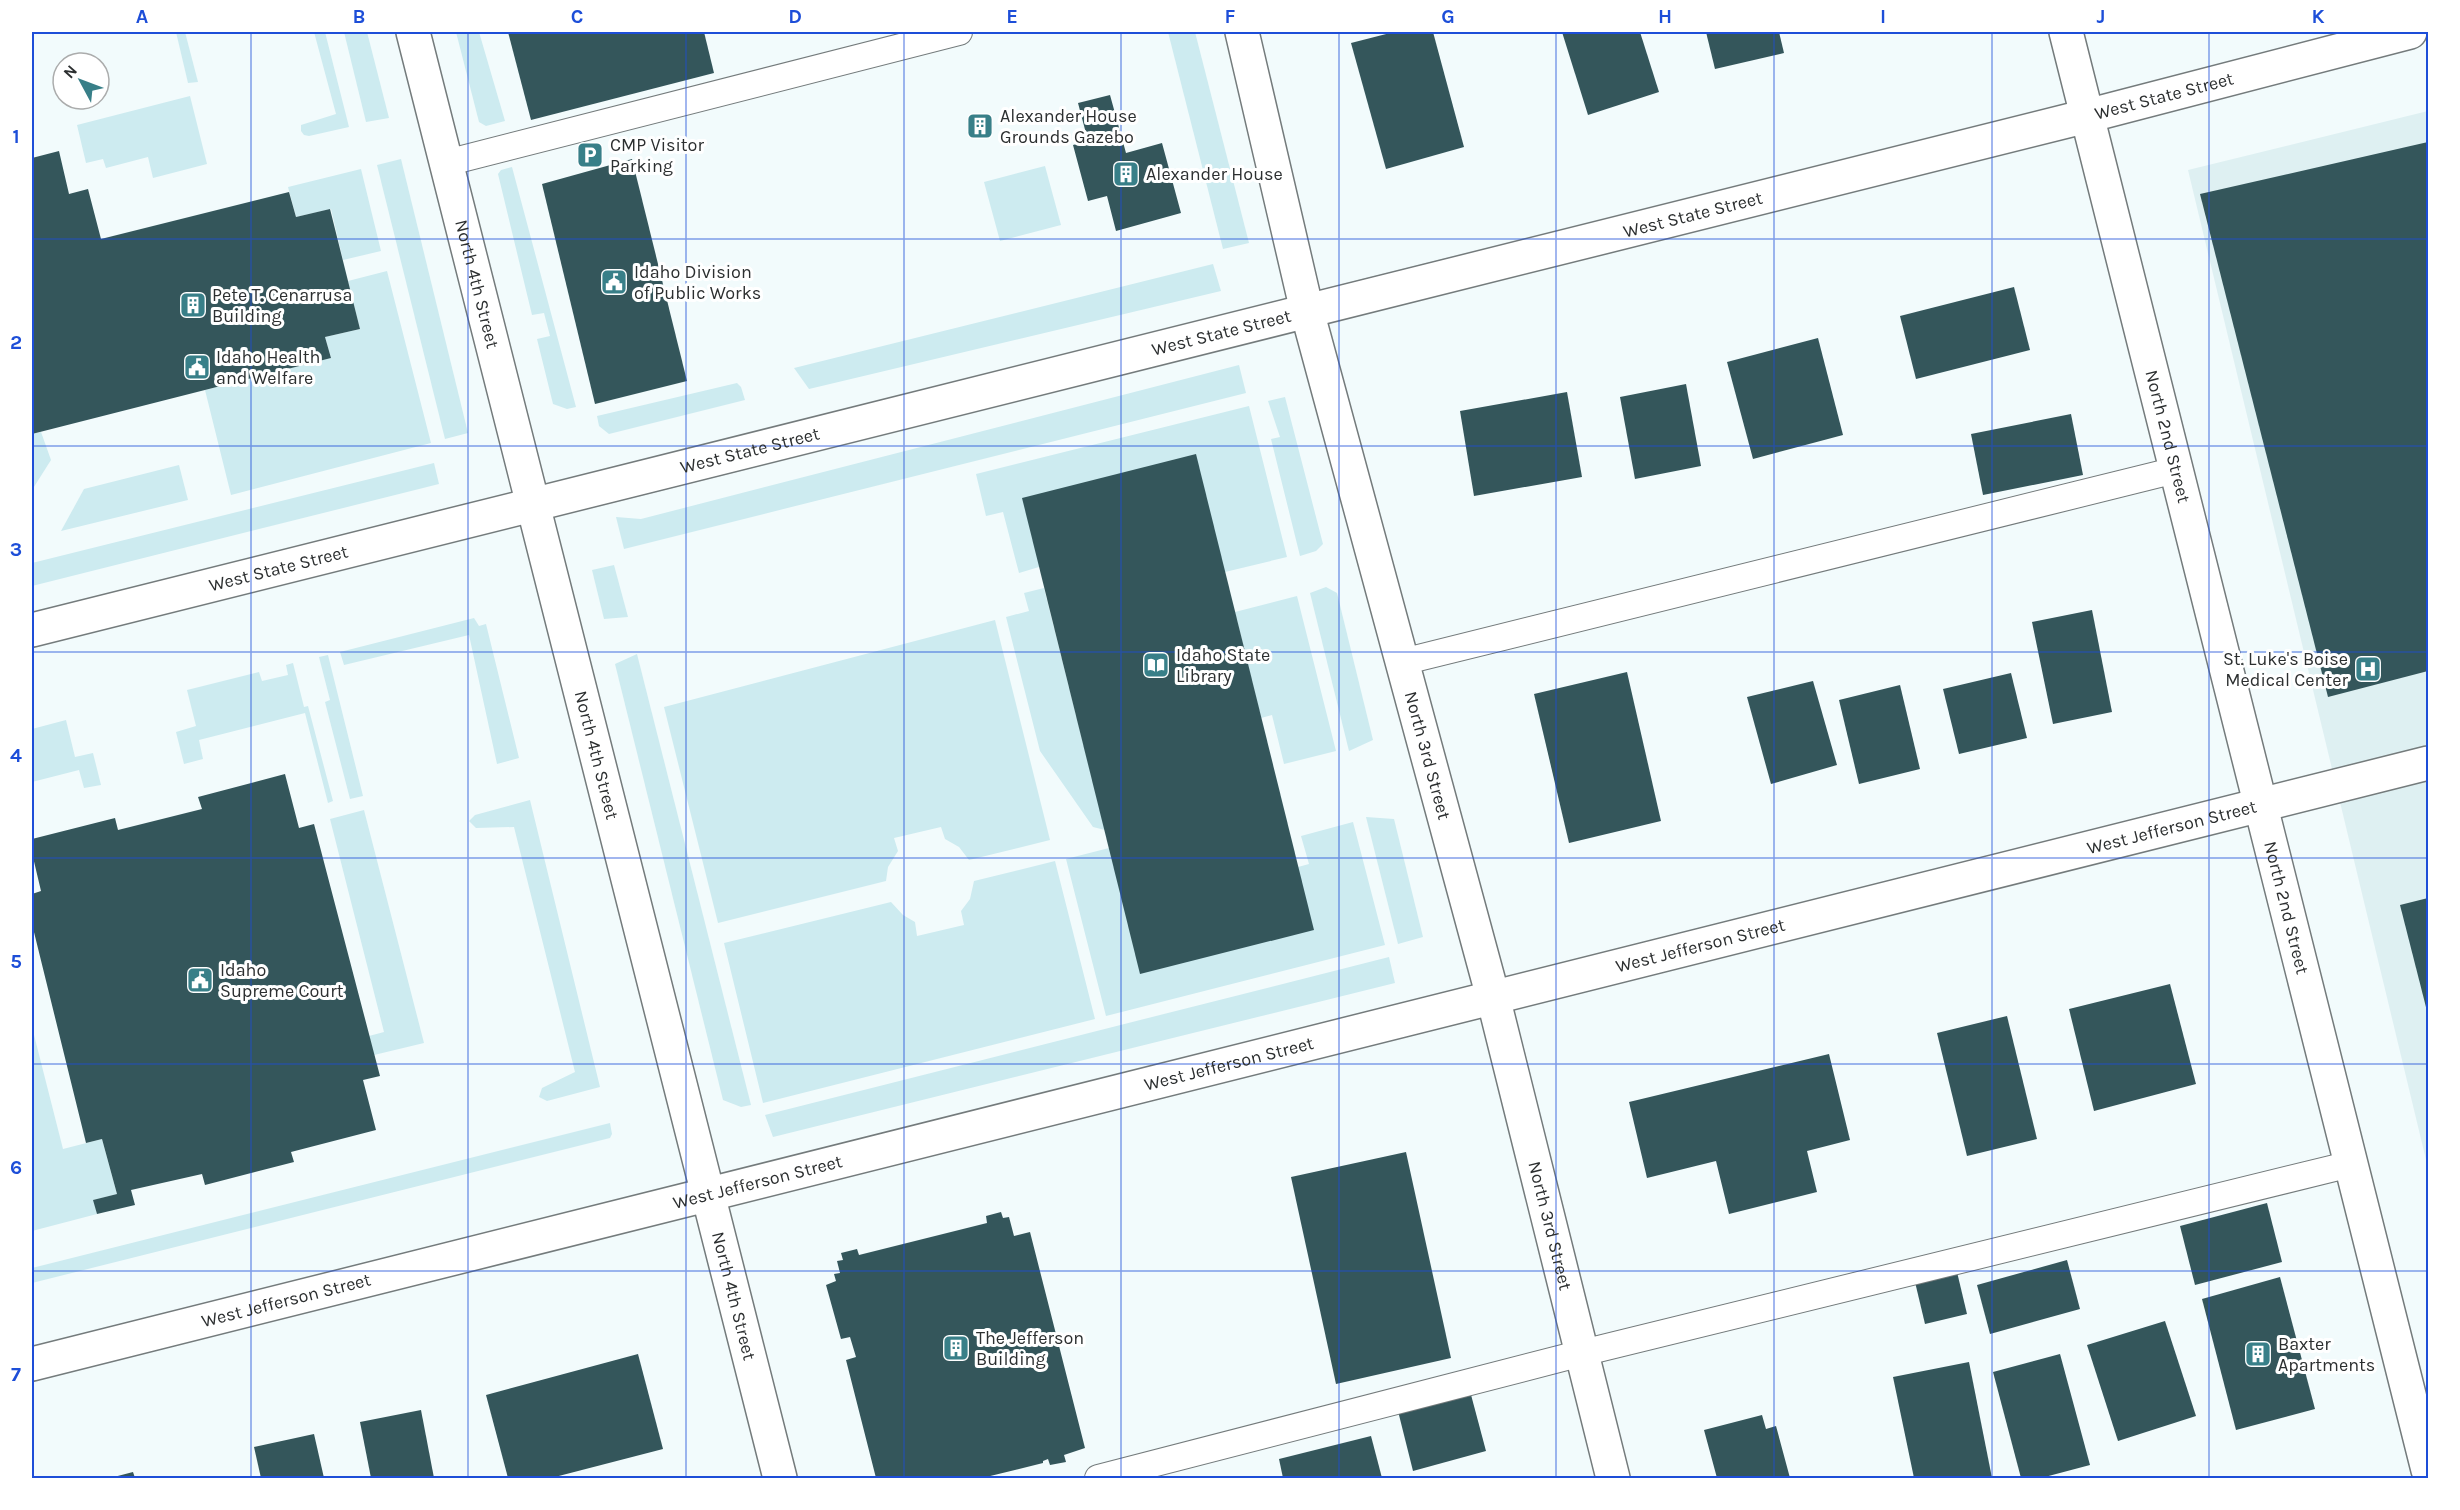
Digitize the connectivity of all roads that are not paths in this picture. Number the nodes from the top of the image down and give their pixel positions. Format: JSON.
{"nodes":[{"id":1,"x":413,"y":32,"type":"edge"},
{"id":2,"x":959,"y":32,"type":"edge"},
{"id":3,"x":1242,"y":32,"type":"edge"},
{"id":4,"x":2066,"y":32,"type":"edge"},
{"id":5,"x":2410,"y":32,"type":"edge"},
{"id":6,"x":2087,"y":116,"type":"junction"},
{"id":7,"x":446,"y":163,"type":"junction"},
{"id":8,"x":1307,"y":311,"type":"junction"},
{"id":9,"x":2176,"y":470,"type":"junction"},
{"id":10,"x":533,"y":505,"type":"junction"},
{"id":11,"x":32,"y":630,"type":"edge"},
{"id":12,"x":1402,"y":662,"type":"junction"},
{"id":13,"x":2428,"y":763,"type":"edge"},
{"id":14,"x":2261,"y":806,"type":"junction"},
{"id":15,"x":1492,"y":997,"type":"junction"},
{"id":16,"x":2351,"y":1164,"type":"junction"},
{"id":17,"x":708,"y":1195,"type":"junction"},
{"id":18,"x":1582,"y":1353,"type":"junction"},
{"id":19,"x":32,"y":1364,"type":"edge"},
{"id":20,"x":2428,"y":1470,"type":"edge"},
{"id":21,"x":780,"y":1479,"type":"edge"},
{"id":22,"x":1098,"y":1479,"type":"edge"},
{"id":23,"x":1613,"y":1479,"type":"edge"}],
"edges":[{"from":1,"to":7,"type":"street","name":"North 4th Street"},
{"from":2,"to":7,"type":"lane"},
{"from":3,"to":8,"type":"street","name":"North 3rd Street"},
{"from":4,"to":6,"type":"street","name":"North 2nd Street"},
{"from":5,"to":6,"type":"street","name":"West State Street"},
{"from":6,"to":8,"type":"street","name":"West State Street"},
{"from":6,"to":9,"type":"street","name":"North 2nd Street"},
{"from":7,"to":10,"type":"street","name":"North 4th Street"},
{"from":8,"to":10,"type":"street","name":"West State Street"},
{"from":8,"to":12,"type":"street","name":"North 3rd Street"},
{"from":9,"to":12,"type":"lane"},
{"from":9,"to":14,"type":"street","name":"North 2nd Street"},
{"from":10,"to":11,"type":"street","name":"West State Street"},
{"from":10,"to":17,"type":"street","name":"North 4th Street"},
{"from":12,"to":15,"type":"street","name":"North 3rd Street"},
{"from":13,"to":14,"type":"street","name":"West Jefferson Street"},
{"from":14,"to":15,"type":"street","name":"West Jefferson Street"},
{"from":14,"to":16,"type":"street","name":"North 2nd Street"},
{"from":15,"to":17,"type":"street","name":"West Jefferson Street"},
{"from":15,"to":18,"type":"street","name":"North 3rd Street"},
{"from":16,"to":18,"type":"lane"},
{"from":16,"to":20,"type":"street","name":"North 2nd Street"},
{"from":17,"to":19,"type":"street","name":"West Jefferson Street"},
{"from":17,"to":21,"type":"street","name":"North 4th Street"},
{"from":18,"to":22,"type":"lane"},
{"from":18,"to":23,"type":"street","name":"North 3rd Street"}]}
